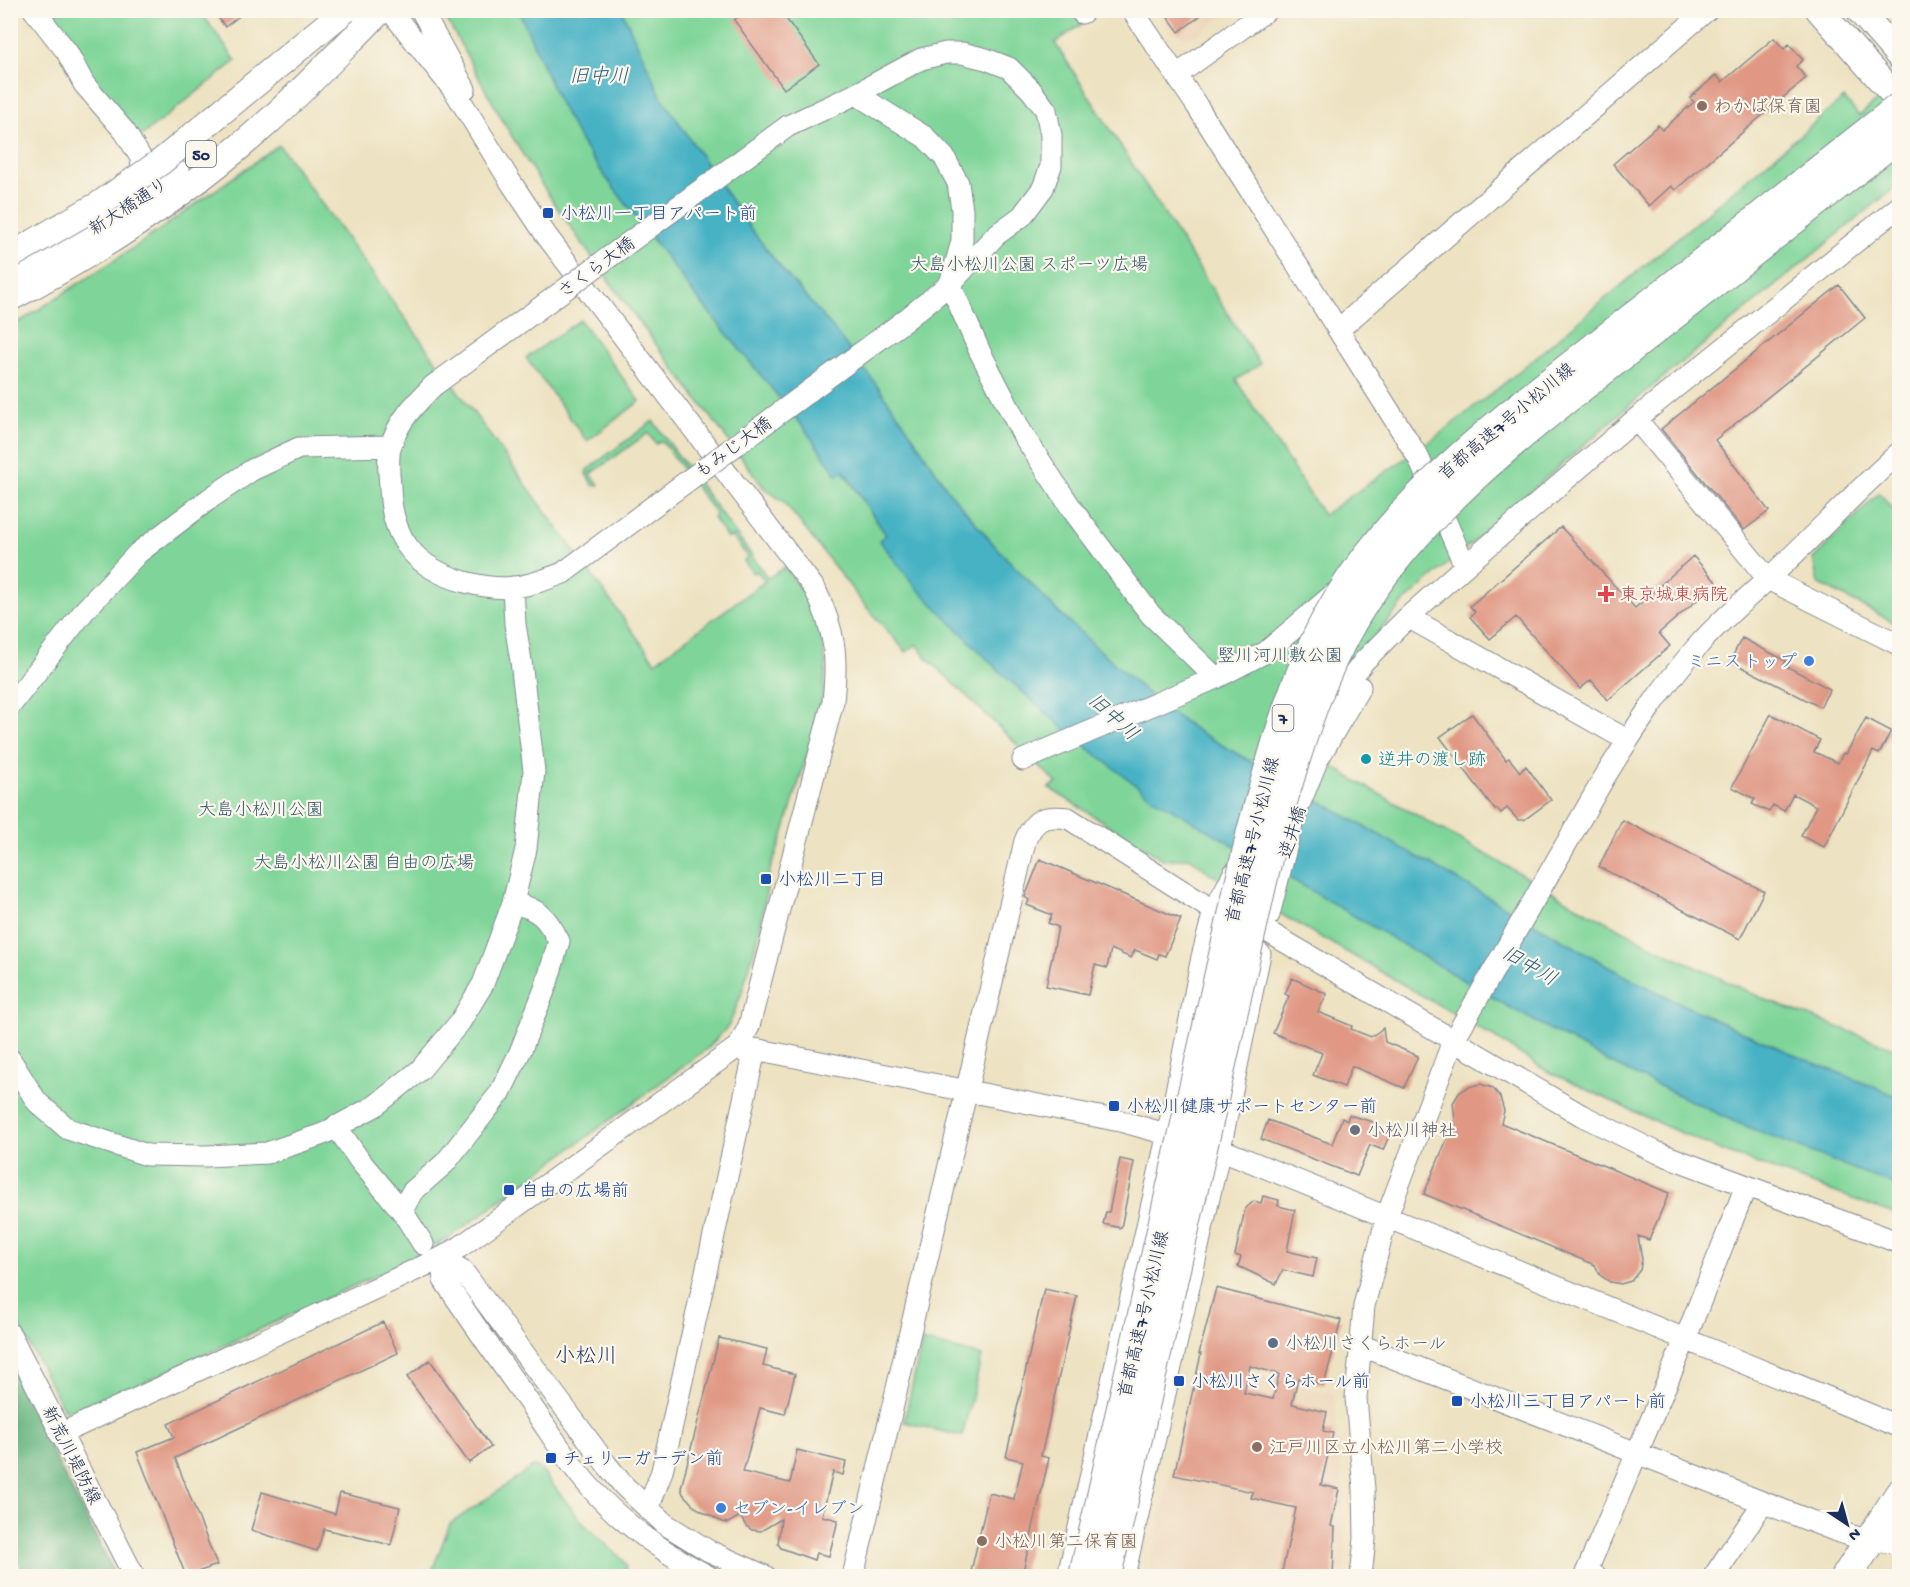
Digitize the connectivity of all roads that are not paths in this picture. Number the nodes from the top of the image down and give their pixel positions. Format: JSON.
{"nodes":[{"id":1,"x":34,"y":10,"type":"edge"},
{"id":2,"x":337,"y":10,"type":"edge"},
{"id":3,"x":345,"y":10,"type":"edge"},
{"id":4,"x":379,"y":10,"type":"edge"},
{"id":5,"x":390,"y":10,"type":"edge"},
{"id":6,"x":421,"y":10,"type":"edge"},
{"id":7,"x":1080,"y":10,"type":"edge"},
{"id":8,"x":1085,"y":10,"type":"edge"},
{"id":9,"x":1132,"y":10,"type":"edge"},
{"id":10,"x":1267,"y":10,"type":"edge"},
{"id":11,"x":1707,"y":10,"type":"edge"},
{"id":12,"x":1819,"y":10,"type":"edge"},
{"id":13,"x":1859,"y":10,"type":"edge"},
{"id":14,"x":1897,"y":49,"type":"edge"},
{"id":15,"x":1177,"y":75,"type":"junction"},
{"id":16,"x":855,"y":94,"type":"junction"},
{"id":17,"x":1899,"y":102,"type":"edge"},
{"id":18,"x":1899,"y":107,"type":"edge"},
{"id":19,"x":1899,"y":135,"type":"edge"},
{"id":20,"x":510,"y":181,"type":"junction"},
{"id":21,"x":1899,"y":206,"type":"edge"},
{"id":22,"x":10,"y":236,"type":"edge"},
{"id":23,"x":10,"y":256,"type":"edge"},
{"id":24,"x":10,"y":264,"type":"edge"},
{"id":25,"x":950,"y":284,"type":"junction"},
{"id":26,"x":11,"y":291,"type":"edge"},
{"id":27,"x":1339,"y":330,"type":"junction"},
{"id":28,"x":1636,"y":418,"type":"junction"},
{"id":29,"x":390,"y":446,"type":"junction"},
{"id":30,"x":1899,"y":452,"type":"edge"},
{"id":31,"x":1418,"y":518,"type":"dead end"},
{"id":32,"x":1465,"y":566,"type":"junction"},
{"id":33,"x":1768,"y":579,"type":"junction"},
{"id":34,"x":513,"y":587,"type":"junction"},
{"id":35,"x":1408,"y":617,"type":"junction"},
{"id":36,"x":1899,"y":645,"type":"edge"},
{"id":37,"x":1216,"y":678,"type":"junction"},
{"id":38,"x":10,"y":706,"type":"edge"},
{"id":39,"x":1322,"y":732,"type":"junction"},
{"id":40,"x":1628,"y":740,"type":"junction"},
{"id":41,"x":1023,"y":759,"type":"dead end"},
{"id":42,"x":513,"y":903,"type":"junction"},
{"id":43,"x":1214,"y":911,"type":"junction"},
{"id":44,"x":1265,"y":930,"type":"junction"},
{"id":45,"x":1453,"y":1041,"type":"junction"},
{"id":46,"x":739,"y":1046,"type":"junction"},
{"id":47,"x":10,"y":1059,"type":"edge"},
{"id":48,"x":966,"y":1090,"type":"junction"},
{"id":49,"x":336,"y":1126,"type":"junction"},
{"id":50,"x":1168,"y":1133,"type":"junction"},
{"id":51,"x":1220,"y":1149,"type":"junction"},
{"id":52,"x":1746,"y":1186,"type":"junction"},
{"id":53,"x":402,"y":1211,"type":"junction"},
{"id":54,"x":1386,"y":1216,"type":"junction"},
{"id":55,"x":1899,"y":1243,"type":"edge"},
{"id":56,"x":423,"y":1244,"type":"dead end"},
{"id":57,"x":441,"y":1258,"type":"junction"},
{"id":58,"x":10,"y":1334,"type":"edge"},
{"id":59,"x":1686,"y":1340,"type":"junction"},
{"id":60,"x":1360,"y":1346,"type":"junction"},
{"id":61,"x":1899,"y":1427,"type":"edge"},
{"id":62,"x":60,"y":1434,"type":"junction"},
{"id":63,"x":1636,"y":1454,"type":"junction"},
{"id":64,"x":1899,"y":1494,"type":"edge"},
{"id":65,"x":1763,"y":1503,"type":"junction"},
{"id":66,"x":648,"y":1509,"type":"junction"},
{"id":67,"x":1870,"y":1541,"type":"junction"},
{"id":68,"x":1899,"y":1543,"type":"edge"},
{"id":69,"x":134,"y":1576,"type":"edge"},
{"id":70,"x":708,"y":1576,"type":"edge"},
{"id":71,"x":765,"y":1576,"type":"edge"},
{"id":72,"x":853,"y":1576,"type":"edge"},
{"id":73,"x":1068,"y":1576,"type":"edge"},
{"id":74,"x":1084,"y":1576,"type":"edge"},
{"id":75,"x":1106,"y":1576,"type":"edge"},
{"id":76,"x":1124,"y":1576,"type":"edge"},
{"id":77,"x":1361,"y":1576,"type":"edge"},
{"id":78,"x":1596,"y":1576,"type":"edge"},
{"id":79,"x":1714,"y":1576,"type":"edge"},
{"id":80,"x":1847,"y":1576,"type":"edge"}],
"edges":[{"from":1,"to":24,"type":"street"},
{"from":2,"to":22,"type":"main road"},
{"from":3,"to":23,"type":"main road","name":"新大橋通り","number":"50","bridge":true},
{"from":4,"to":26,"type":"main road","name":"新大橋通り","number":"50"},
{"from":5,"to":20,"type":"street"},
{"from":6,"to":20,"type":"street"},
{"from":7,"to":8,"type":"street"},
{"from":9,"to":15,"type":"street"},
{"from":10,"to":15,"type":"street"},
{"from":11,"to":27,"type":"street"},
{"from":12,"to":17,"type":"main road"},
{"from":13,"to":14,"type":"main road"},
{"from":15,"to":27,"type":"street"},
{"from":16,"to":25,"type":"street"},
{"from":16,"to":25,"type":"street","name":"もみじ大橋"},
{"from":16,"to":29,"type":"street","name":"さくら大橋","bridge":true},
{"from":18,"to":74,"type":"highway","name":"首都高速7号小松川線","number":"7","bridge":true},
{"from":19,"to":75,"type":"highway","name":"首都高速7号小松川線","number":"7","bridge":true},
{"from":20,"to":46,"type":"street"},
{"from":21,"to":28,"type":"street"},
{"from":25,"to":34,"type":"street","name":"もみじ大橋","bridge":true},
{"from":25,"to":37,"type":"street"},
{"from":27,"to":32,"type":"street"},
{"from":28,"to":32,"type":"street"},
{"from":28,"to":33,"type":"street"},
{"from":29,"to":34,"type":"street","name":"もみじ大橋"},
{"from":29,"to":38,"type":"street"},
{"from":30,"to":33,"type":"street"},
{"from":31,"to":37,"type":"street"},
{"from":32,"to":35,"type":"street"},
{"from":33,"to":36,"type":"street"},
{"from":33,"to":40,"type":"street"},
{"from":34,"to":42,"type":"street"},
{"from":35,"to":39,"type":"street"},
{"from":35,"to":40,"type":"street"},
{"from":37,"to":41,"type":"street"},
{"from":39,"to":43,"type":"street","bridge":true},
{"from":39,"to":44,"type":"street","name":"逆井橋"},
{"from":40,"to":45,"type":"street"},
{"from":42,"to":49,"type":"street"},
{"from":42,"to":53,"type":"street"},
{"from":43,"to":48,"type":"street"},
{"from":43,"to":50,"type":"street"},
{"from":44,"to":45,"type":"street"},
{"from":44,"to":51,"type":"street","name":"逆井橋"},
{"from":45,"to":52,"type":"street"},
{"from":45,"to":54,"type":"street"},
{"from":46,"to":48,"type":"street"},
{"from":46,"to":57,"type":"street"},
{"from":46,"to":66,"type":"street"},
{"from":47,"to":49,"type":"street"},
{"from":48,"to":50,"type":"street"},
{"from":48,"to":72,"type":"street"},
{"from":49,"to":53,"type":"street"},
{"from":50,"to":51,"type":"street"},
{"from":50,"to":73,"type":"street"},
{"from":51,"to":54,"type":"street"},
{"from":51,"to":76,"type":"street","name":"逆井橋"},
{"from":52,"to":55,"type":"street"},
{"from":52,"to":59,"type":"street"},
{"from":53,"to":56,"type":"street"},
{"from":54,"to":59,"type":"street"},
{"from":54,"to":60,"type":"street"},
{"from":57,"to":62,"type":"street"},
{"from":57,"to":66,"type":"street"},
{"from":57,"to":70,"type":"street"},
{"from":58,"to":62,"type":"street","name":"新荒川堤防線"},
{"from":59,"to":61,"type":"street"},
{"from":59,"to":63,"type":"street"},
{"from":60,"to":63,"type":"street"},
{"from":60,"to":77,"type":"street"},
{"from":62,"to":69,"type":"street","name":"新荒川堤防線"},
{"from":63,"to":65,"type":"street"},
{"from":63,"to":78,"type":"street"},
{"from":64,"to":67,"type":"highway"},
{"from":65,"to":67,"type":"street"},
{"from":65,"to":79,"type":"street"},
{"from":66,"to":71,"type":"street"},
{"from":67,"to":68,"type":"street"},
{"from":67,"to":80,"type":"highway"}]}
